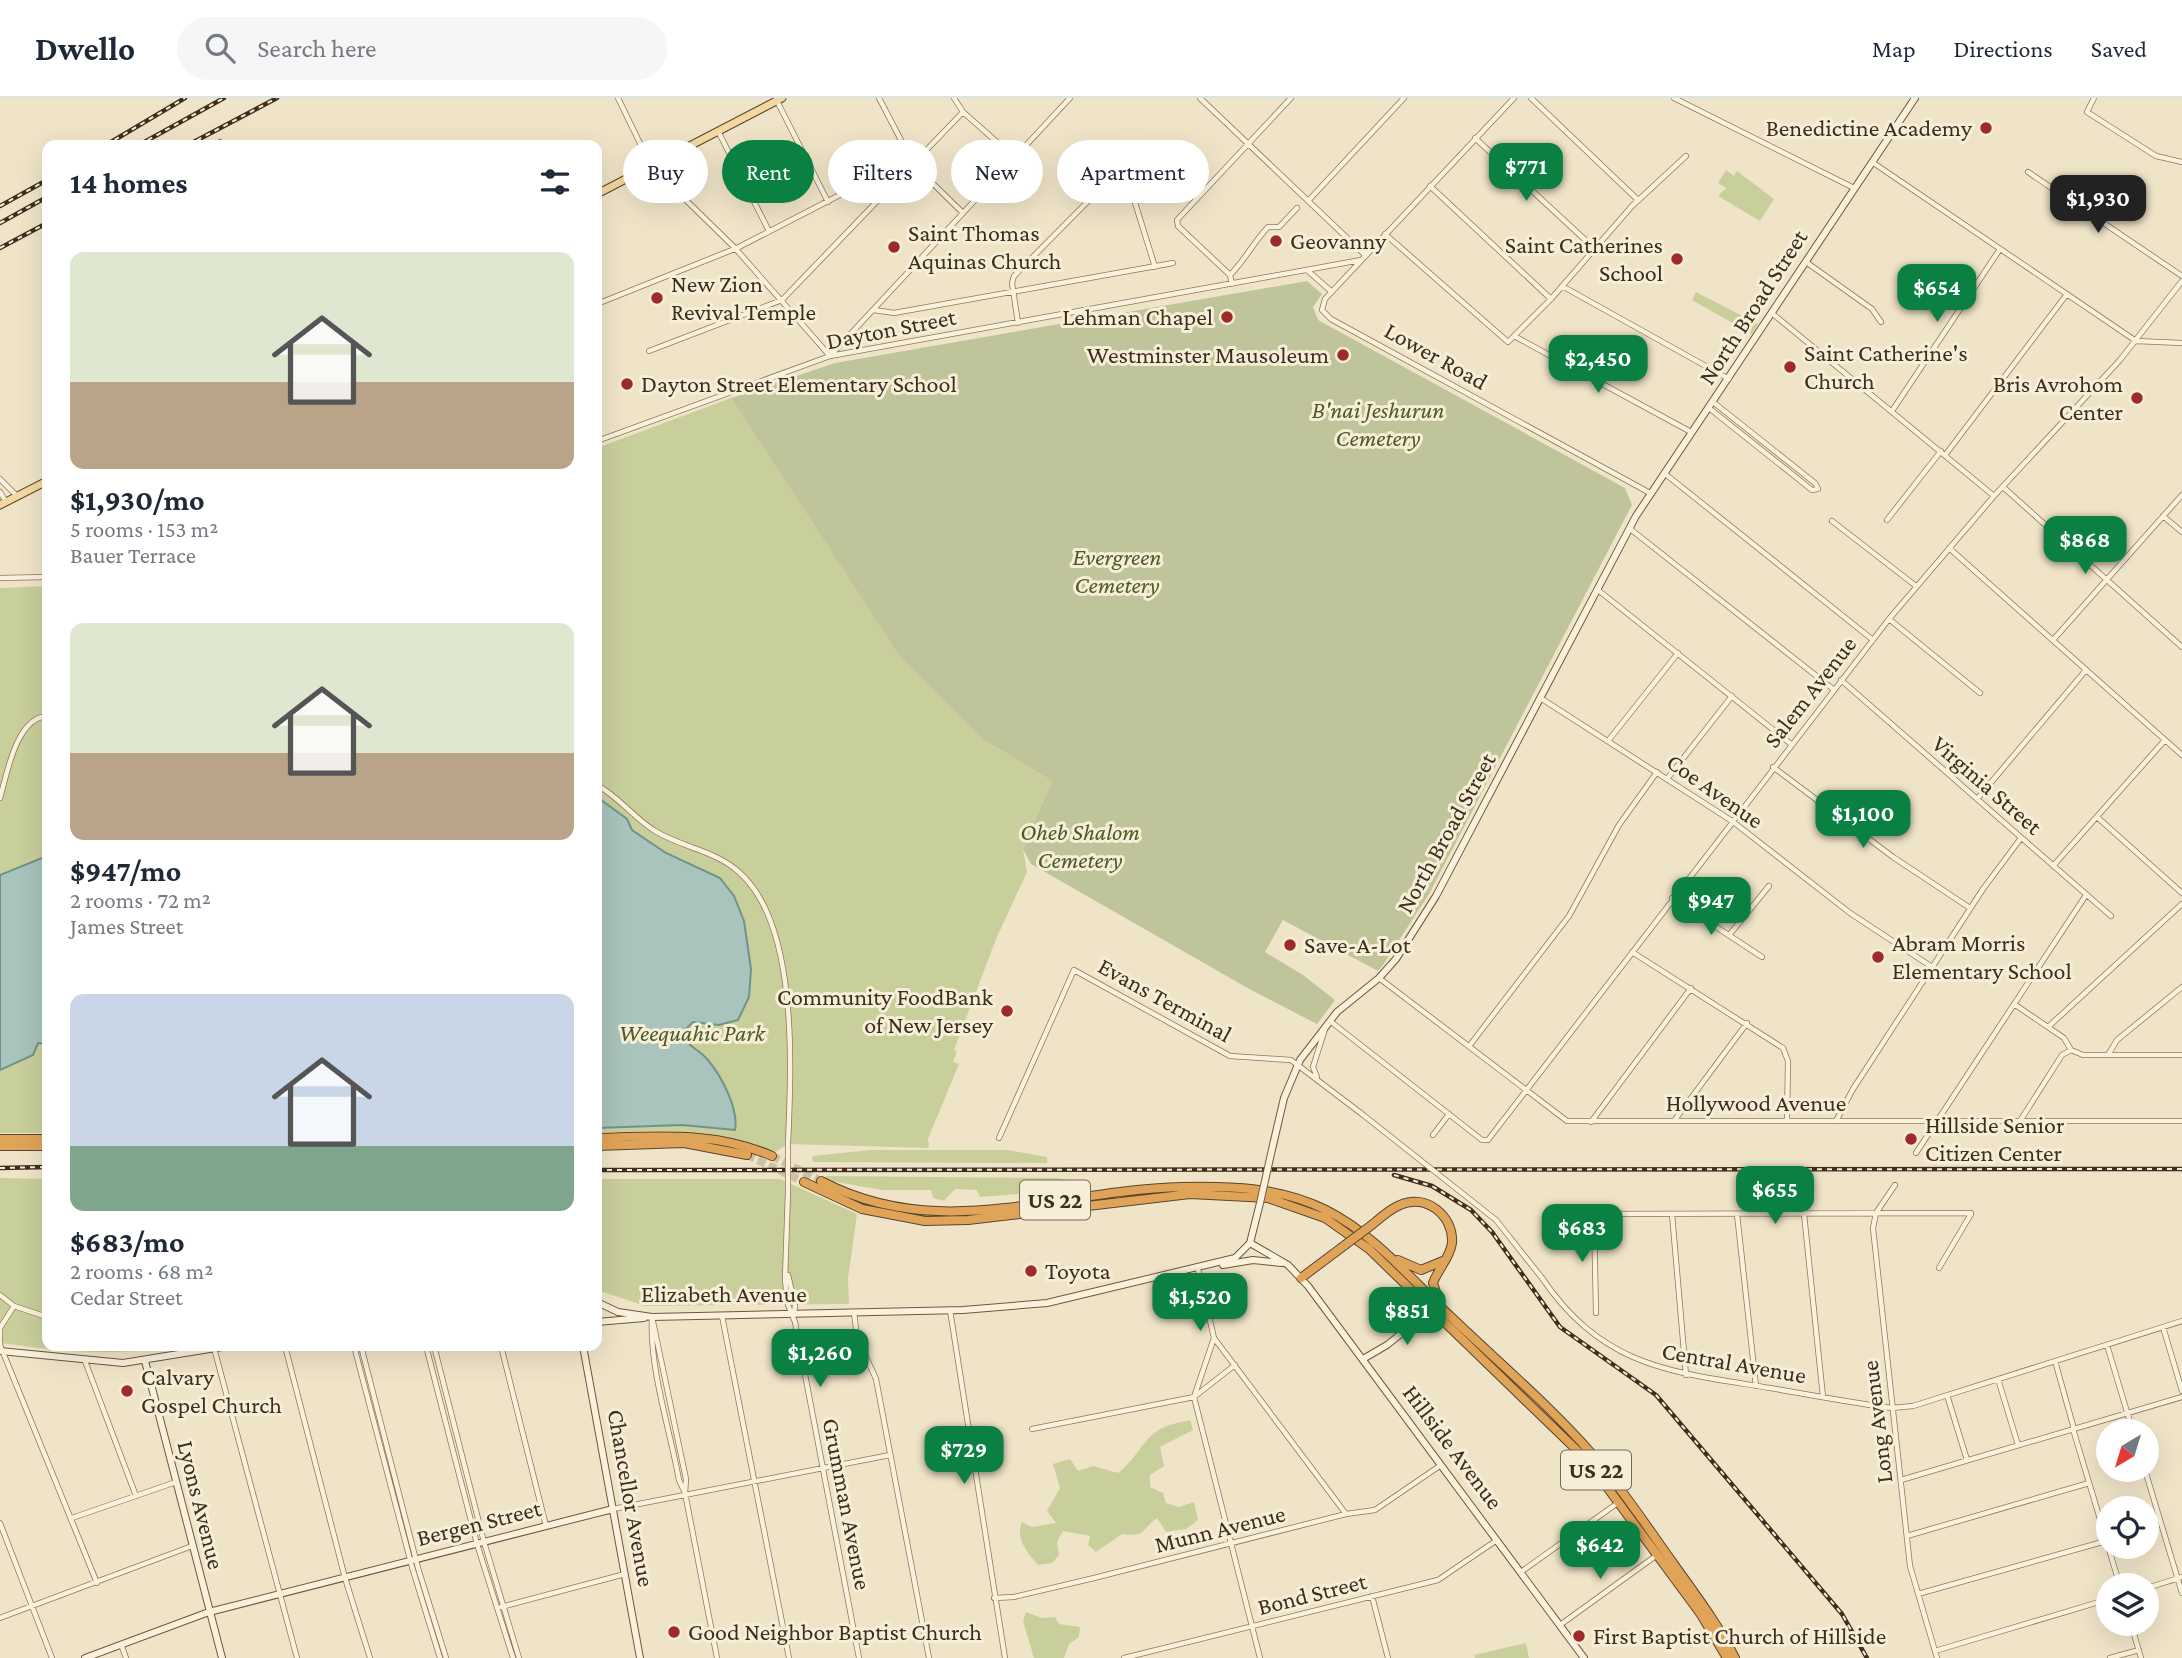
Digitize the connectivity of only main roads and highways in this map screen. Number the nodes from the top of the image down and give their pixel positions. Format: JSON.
{"nodes":[{"id":1,"x":1915,"y":98,"type":"edge"},
{"id":2,"x":780,"y":100,"type":"edge"},
{"id":3,"x":602,"y":191,"type":"edge"},
{"id":4,"x":42,"y":484,"type":"edge"},
{"id":5,"x":3,"y":504,"type":"edge"},
{"id":6,"x":602,"y":1138,"type":"edge"},
{"id":7,"x":0,"y":1139,"type":"edge"},
{"id":8,"x":42,"y":1139,"type":"edge"},
{"id":9,"x":0,"y":1146,"type":"edge"},
{"id":10,"x":42,"y":1146,"type":"edge"},
{"id":11,"x":602,"y":1146,"type":"edge"},
{"id":12,"x":747,"y":1156,"type":"tunnel mouth"},
{"id":13,"x":772,"y":1156,"type":"tunnel mouth"},
{"id":14,"x":821,"y":1181,"type":"tunnel mouth"},
{"id":15,"x":804,"y":1182,"type":"tunnel mouth"},
{"id":16,"x":1250,"y":1243,"type":"junction"},
{"id":17,"x":1375,"y":1244,"type":"junction"},
{"id":18,"x":1446,"y":1259,"type":"junction"},
{"id":19,"x":1214,"y":1265,"type":"junction"},
{"id":20,"x":1288,"y":1265,"type":"junction"},
{"id":21,"x":1301,"y":1278,"type":"junction"},
{"id":22,"x":602,"y":1304,"type":"edge"},
{"id":23,"x":1432,"y":1309,"type":"junction"},
{"id":24,"x":1444,"y":1310,"type":"junction"},
{"id":25,"x":652,"y":1317,"type":"junction"},
{"id":26,"x":602,"y":1322,"type":"edge"},
{"id":27,"x":198,"y":1351,"type":"edge"},
{"id":28,"x":584,"y":1351,"type":"edge"},
{"id":29,"x":2,"y":1352,"type":"edge"},
{"id":30,"x":1363,"y":1359,"type":"junction"},
{"id":31,"x":145,"y":1361,"type":"junction"},
{"id":32,"x":613,"y":1509,"type":"junction"},
{"id":33,"x":209,"y":1612,"type":"junction"},
{"id":34,"x":85,"y":1658,"type":"edge"},
{"id":35,"x":222,"y":1658,"type":"edge"},
{"id":36,"x":640,"y":1658,"type":"edge"},
{"id":37,"x":1584,"y":1658,"type":"edge"},
{"id":38,"x":1727,"y":1658,"type":"edge"},
{"id":39,"x":1735,"y":1658,"type":"edge"}],
"edges":[{"from":1,"to":16,"type":"main road","name":"North Broad Street","bridge":true},
{"from":2,"to":3,"type":"main road"},
{"from":4,"to":5,"type":"main road"},
{"from":6,"to":13,"type":"highway"},
{"from":7,"to":8,"type":"highway"},
{"from":9,"to":10,"type":"highway"},
{"from":11,"to":12,"type":"highway"},
{"from":14,"to":17,"type":"highway","number":"US 22"},
{"from":15,"to":23,"type":"highway","number":"US 22"},
{"from":16,"to":19,"type":"main road"},
{"from":16,"to":20,"type":"main road","name":"Hillside Avenue"},
{"from":17,"to":18,"type":"highway"},
{"from":17,"to":24,"type":"highway","number":"US 22"},
{"from":18,"to":21,"type":"highway","bridge":true},
{"from":18,"to":24,"type":"highway"},
{"from":19,"to":20,"type":"main road"},
{"from":19,"to":25,"type":"main road","name":"Elizabeth Avenue"},
{"from":20,"to":21,"type":"main road","name":"Hillside Avenue"},
{"from":21,"to":30,"type":"main road","name":"Hillside Avenue"},
{"from":22,"to":25,"type":"main road","name":"Elizabeth Avenue"},
{"from":23,"to":30,"type":"main road"},
{"from":23,"to":38,"type":"highway","number":"US 22"},
{"from":24,"to":39,"type":"highway","number":"US 22"},
{"from":25,"to":26,"type":"main road"},
{"from":27,"to":31,"type":"main road"},
{"from":28,"to":32,"type":"main road","name":"Chancellor Avenue"},
{"from":29,"to":31,"type":"main road"},
{"from":30,"to":37,"type":"main road","name":"Hillside Avenue"},
{"from":31,"to":33,"type":"main road","name":"Lyons Avenue"},
{"from":32,"to":33,"type":"main road","name":"Bergen Street"},
{"from":32,"to":36,"type":"main road","name":"Chancellor Avenue"},
{"from":33,"to":34,"type":"main road","name":"Bergen Street"},
{"from":33,"to":35,"type":"main road","name":"Lyons Avenue"}]}
